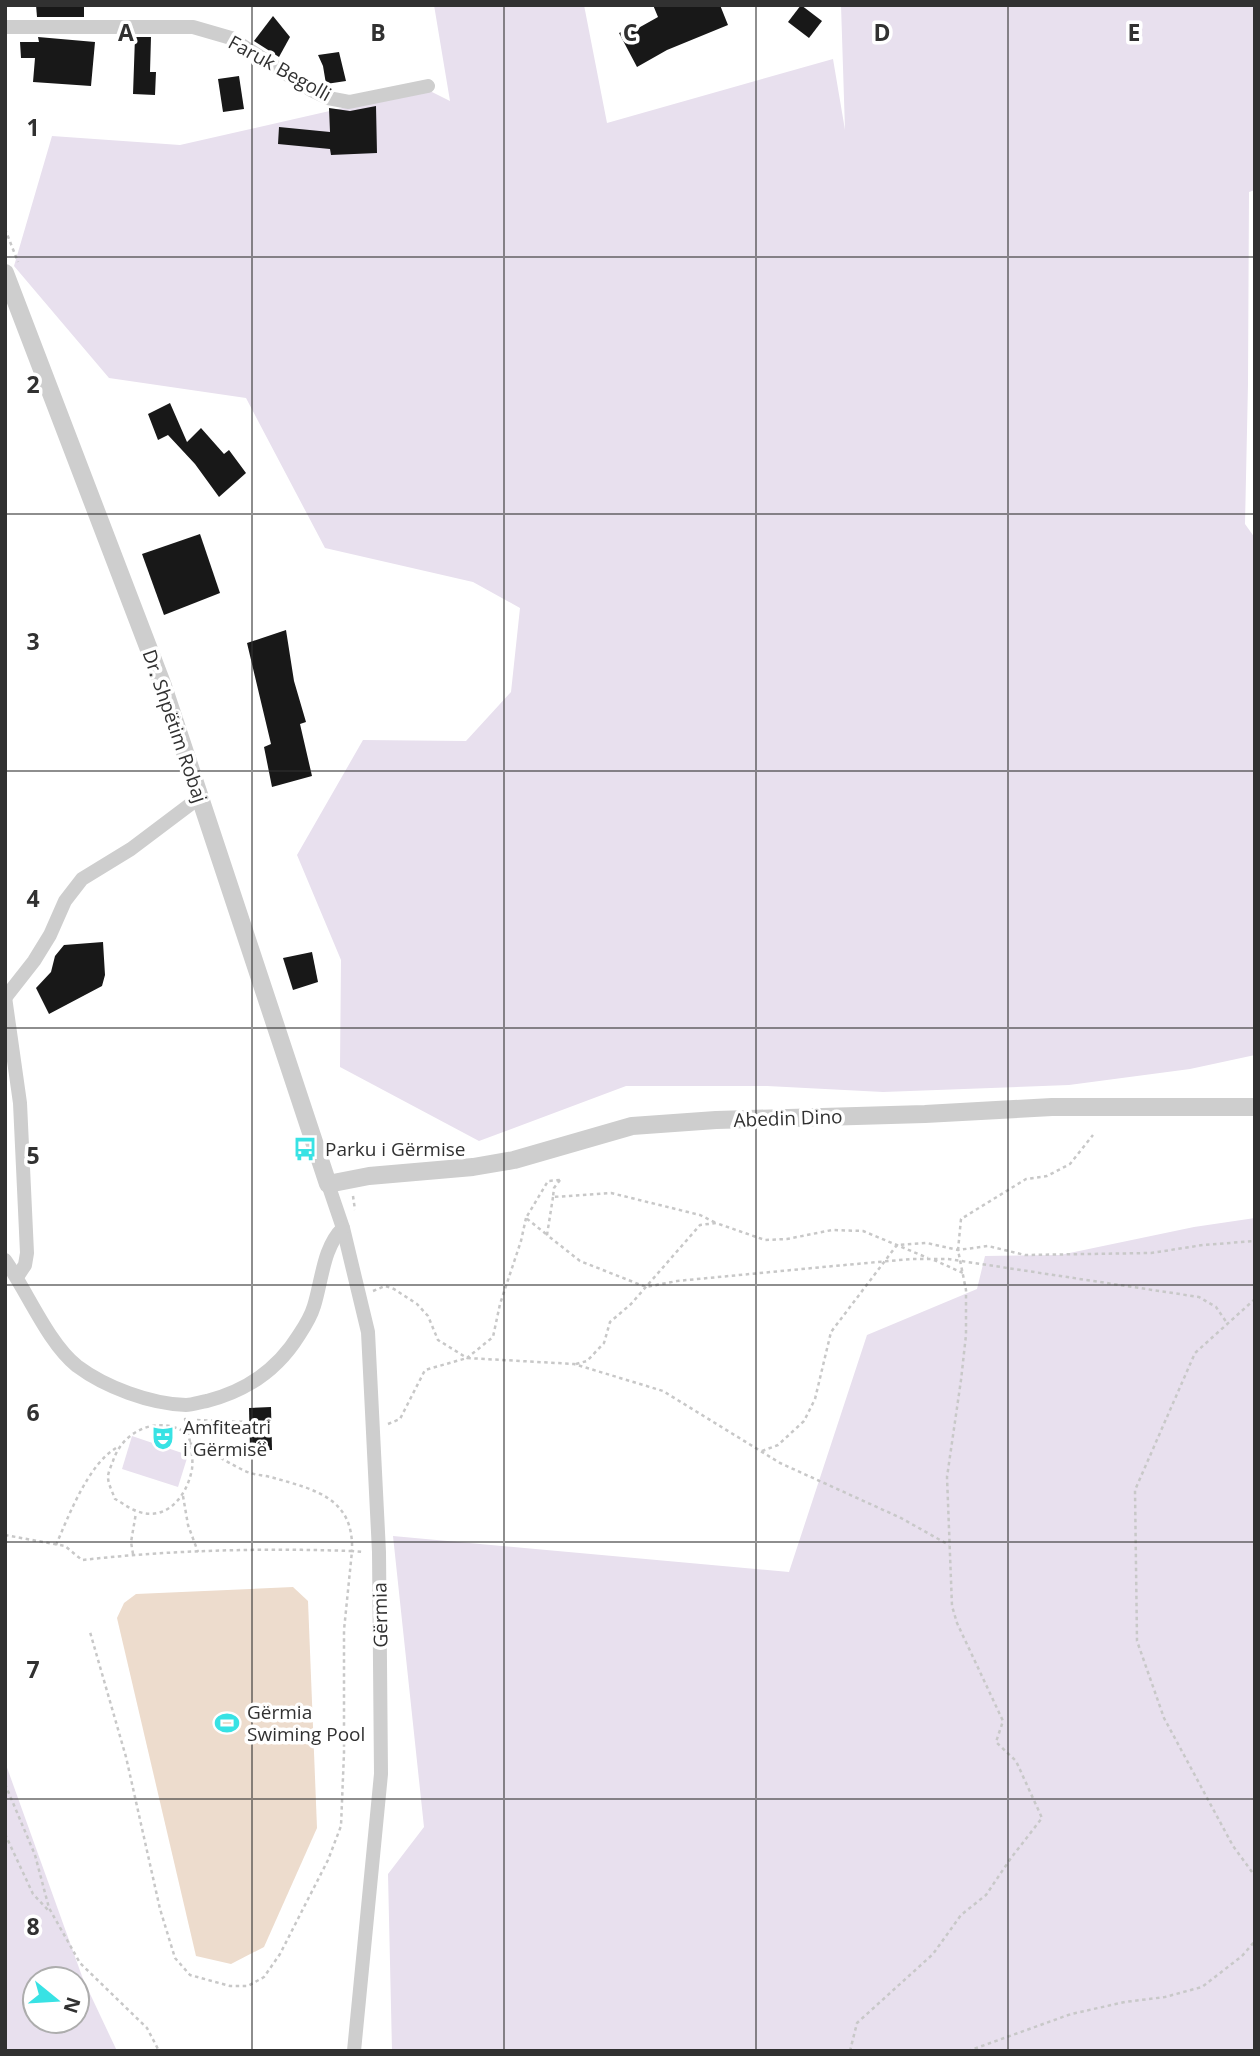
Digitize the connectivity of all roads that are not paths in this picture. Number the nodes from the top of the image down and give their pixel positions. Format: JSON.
{"nodes":[{"id":1,"x":5,"y":27,"type":"edge"},
{"id":2,"x":428,"y":86,"type":"dead end"},
{"id":3,"x":5,"y":273,"type":"edge"},
{"id":4,"x":200,"y":797,"type":"junction"},
{"id":5,"x":5,"y":998,"type":"edge"},
{"id":6,"x":1255,"y":1107,"type":"edge"},
{"id":7,"x":328,"y":1184,"type":"junction"},
{"id":8,"x":343,"y":1228,"type":"junction"},
{"id":9,"x":5,"y":1260,"type":"edge"},
{"id":10,"x":17,"y":1277,"type":"junction"},
{"id":11,"x":354,"y":2051,"type":"edge"}],
"edges":[{"from":1,"to":2,"type":"street","name":"Faruk Begolli"},
{"from":3,"to":4,"type":"street","name":"Dr. Shpëtim Robaj"},
{"from":4,"to":5,"type":"street"},
{"from":4,"to":7,"type":"street","name":"Dr. Shpëtim Robaj"},
{"from":5,"to":10,"type":"street"},
{"from":6,"to":7,"type":"street","name":"Abedin Dino"},
{"from":7,"to":8,"type":"street","name":"Gërmia"},
{"from":8,"to":10,"type":"street"},
{"from":8,"to":11,"type":"street","name":"Gërmia"},
{"from":9,"to":10,"type":"street"}]}
